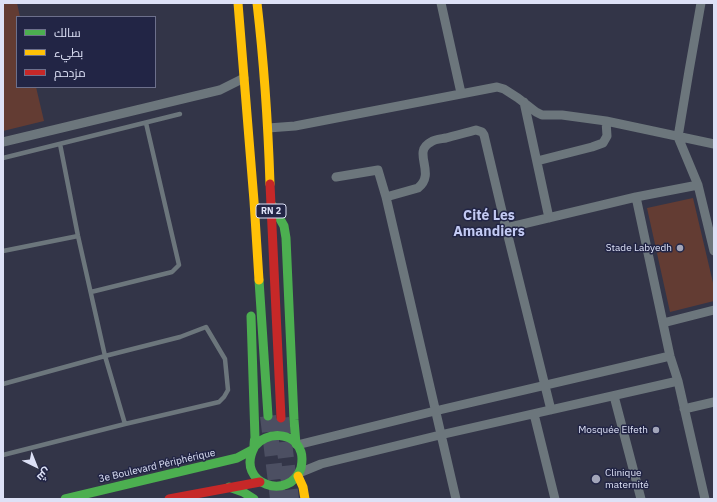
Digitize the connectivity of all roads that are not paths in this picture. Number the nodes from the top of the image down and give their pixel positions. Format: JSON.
{"nodes":[{"id":1,"x":238,"y":3,"type":"edge"},
{"id":2,"x":257,"y":3,"type":"edge"},
{"id":3,"x":441,"y":3,"type":"edge"},
{"id":4,"x":701,"y":3,"type":"edge"},
{"id":5,"x":244,"y":78,"type":"junction"},
{"id":6,"x":461,"y":93,"type":"junction"},
{"id":7,"x":524,"y":102,"type":"junction"},
{"id":8,"x":180,"y":114,"type":"dead end"},
{"id":9,"x":606,"y":121,"type":"junction"},
{"id":10,"x":146,"y":122,"type":"junction"},
{"id":11,"x":268,"y":128,"type":"junction"},
{"id":12,"x":678,"y":137,"type":"junction"},
{"id":13,"x":3,"y":142,"type":"edge"},
{"id":14,"x":60,"y":144,"type":"junction"},
{"id":15,"x":714,"y":144,"type":"edge"},
{"id":16,"x":3,"y":158,"type":"edge"},
{"id":17,"x":537,"y":162,"type":"junction"},
{"id":18,"x":336,"y":177,"type":"dead end"},
{"id":19,"x":698,"y":185,"type":"junction"},
{"id":20,"x":386,"y":197,"type":"junction"},
{"id":21,"x":636,"y":197,"type":"junction"},
{"id":22,"x":254,"y":201,"type":"junction"},
{"id":23,"x":270,"y":201,"type":"junction"},
{"id":24,"x":549,"y":218,"type":"junction"},
{"id":25,"x":711,"y":222,"type":"edge"},
{"id":26,"x":506,"y":228,"type":"junction"},
{"id":27,"x":78,"y":236,"type":"junction"},
{"id":28,"x":713,"y":240,"type":"edge"},
{"id":29,"x":3,"y":251,"type":"edge"},
{"id":30,"x":714,"y":252,"type":"edge"},
{"id":31,"x":249,"y":262,"type":"dead end"},
{"id":32,"x":90,"y":292,"type":"junction"},
{"id":33,"x":251,"y":308,"type":"dead end"},
{"id":34,"x":714,"y":310,"type":"edge"},
{"id":35,"x":663,"y":323,"type":"junction"},
{"id":36,"x":105,"y":356,"type":"junction"},
{"id":37,"x":670,"y":356,"type":"junction"},
{"id":38,"x":678,"y":382,"type":"junction"},
{"id":39,"x":3,"y":384,"type":"edge"},
{"id":40,"x":544,"y":385,"type":"junction"},
{"id":41,"x":614,"y":396,"type":"junction"},
{"id":42,"x":714,"y":402,"type":"edge"},
{"id":43,"x":684,"y":409,"type":"junction"},
{"id":44,"x":435,"y":410,"type":"junction"},
{"id":45,"x":551,"y":410,"type":"junction"},
{"id":46,"x":534,"y":414,"type":"junction"},
{"id":47,"x":268,"y":416,"type":"tunnel mouth"},
{"id":48,"x":281,"y":418,"type":"tunnel mouth"},
{"id":49,"x":125,"y":424,"type":"junction"},
{"id":50,"x":255,"y":424,"type":"junction"},
{"id":51,"x":440,"y":435,"type":"junction"},
{"id":52,"x":297,"y":445,"type":"junction"},
{"id":53,"x":253,"y":449,"type":"junction"},
{"id":54,"x":3,"y":455,"type":"edge"},
{"id":55,"x":237,"y":458,"type":"junction"},
{"id":56,"x":299,"y":474,"type":"junction"},
{"id":57,"x":262,"y":486,"type":"junction"},
{"id":58,"x":229,"y":487,"type":"junction"},
{"id":59,"x":65,"y":499,"type":"edge"},
{"id":60,"x":169,"y":499,"type":"edge"},
{"id":61,"x":254,"y":499,"type":"edge"},
{"id":62,"x":305,"y":499,"type":"edge"},
{"id":63,"x":456,"y":499,"type":"edge"},
{"id":64,"x":555,"y":499,"type":"edge"},
{"id":65,"x":641,"y":499,"type":"edge"},
{"id":66,"x":705,"y":499,"type":"edge"}],
"edges":[{"from":1,"to":5,"type":"highway","number":"RN 2"},
{"from":2,"to":11,"type":"highway","number":"RN 2"},
{"from":3,"to":6,"type":"street"},
{"from":4,"to":12,"type":"street"},
{"from":5,"to":13,"type":"street"},
{"from":5,"to":22,"type":"highway","number":"RN 2"},
{"from":6,"to":7,"type":"street"},
{"from":6,"to":11,"type":"street"},
{"from":7,"to":9,"type":"street"},
{"from":7,"to":17,"type":"street"},
{"from":8,"to":10,"type":"lane"},
{"from":9,"to":12,"type":"street"},
{"from":9,"to":17,"type":"street"},
{"from":10,"to":14,"type":"lane"},
{"from":10,"to":32,"type":"lane"},
{"from":11,"to":23,"type":"highway","number":"RN 2"},
{"from":12,"to":15,"type":"street"},
{"from":12,"to":19,"type":"street"},
{"from":14,"to":16,"type":"lane"},
{"from":14,"to":27,"type":"lane"},
{"from":17,"to":24,"type":"street"},
{"from":18,"to":20,"type":"street"},
{"from":19,"to":21,"type":"street"},
{"from":19,"to":25,"type":"street"},
{"from":20,"to":26,"type":"street"},
{"from":20,"to":44,"type":"street"},
{"from":21,"to":24,"type":"street"},
{"from":21,"to":35,"type":"street"},
{"from":22,"to":31,"type":"highway"},
{"from":22,"to":47,"type":"highway","number":"RN 2"},
{"from":23,"to":48,"type":"highway","number":"RN 2"},
{"from":23,"to":52,"type":"highway"},
{"from":24,"to":26,"type":"street"},
{"from":25,"to":28,"type":"street"},
{"from":26,"to":40,"type":"street"},
{"from":27,"to":29,"type":"lane"},
{"from":27,"to":32,"type":"lane"},
{"from":28,"to":30,"type":"street"},
{"from":32,"to":36,"type":"lane"},
{"from":33,"to":50,"type":"highway"},
{"from":34,"to":35,"type":"street"},
{"from":35,"to":37,"type":"street"},
{"from":36,"to":39,"type":"lane"},
{"from":36,"to":49,"type":"lane"},
{"from":36,"to":49,"type":"lane"},
{"from":37,"to":38,"type":"street"},
{"from":37,"to":40,"type":"street"},
{"from":38,"to":41,"type":"street"},
{"from":38,"to":43,"type":"street"},
{"from":40,"to":44,"type":"street"},
{"from":40,"to":45,"type":"street"},
{"from":41,"to":45,"type":"street"},
{"from":41,"to":65,"type":"street"},
{"from":42,"to":43,"type":"street"},
{"from":43,"to":66,"type":"street"},
{"from":44,"to":51,"type":"street"},
{"from":44,"to":52,"type":"street"},
{"from":45,"to":46,"type":"street"},
{"from":46,"to":51,"type":"street"},
{"from":46,"to":64,"type":"street"},
{"from":49,"to":54,"type":"lane"},
{"from":50,"to":53,"type":"highway"},
{"from":50,"to":55,"type":"highway"},
{"from":51,"to":56,"type":"street"},
{"from":51,"to":63,"type":"street"},
{"from":52,"to":53,"type":"highway"},
{"from":52,"to":56,"type":"highway"},
{"from":53,"to":55,"type":"highway","name":"3e Boulevard Périphérique"},
{"from":53,"to":57,"type":"highway"},
{"from":55,"to":59,"type":"highway","name":"3e Boulevard Périphérique"},
{"from":56,"to":57,"type":"highway"},
{"from":56,"to":62,"type":"highway"},
{"from":57,"to":58,"type":"highway"},
{"from":58,"to":60,"type":"highway"},
{"from":58,"to":61,"type":"highway"}]}
